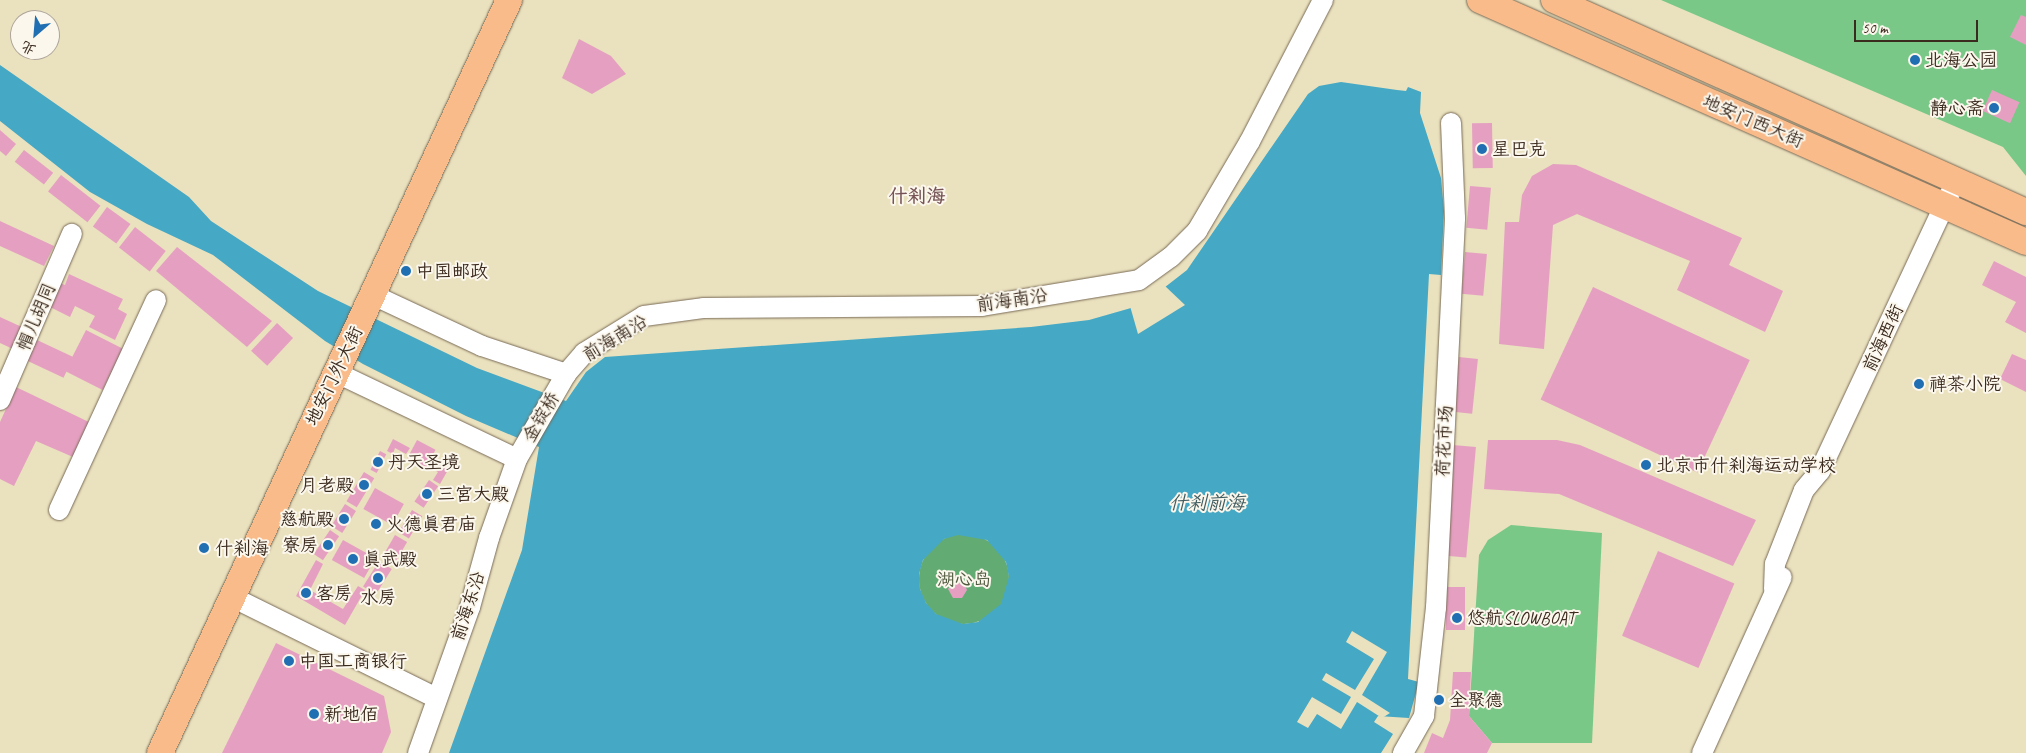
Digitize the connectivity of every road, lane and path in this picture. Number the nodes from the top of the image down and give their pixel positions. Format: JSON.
{"nodes":[{"id":1,"x":509,"y":0,"type":"edge"},
{"id":2,"x":1322,"y":0,"type":"edge"},
{"id":3,"x":1480,"y":0,"type":"edge"},
{"id":4,"x":1554,"y":0,"type":"edge"},
{"id":5,"x":1451,"y":123,"type":"dead end"},
{"id":6,"x":1956,"y":181,"type":"junction"},
{"id":7,"x":1945,"y":206,"type":"junction"},
{"id":8,"x":2026,"y":212,"type":"edge"},
{"id":9,"x":72,"y":234,"type":"dead end"},
{"id":10,"x":2026,"y":242,"type":"edge"},
{"id":11,"x":373,"y":296,"type":"junction"},
{"id":12,"x":156,"y":300,"type":"dead end"},
{"id":13,"x":337,"y":372,"type":"junction"},
{"id":14,"x":566,"y":374,"type":"junction"},
{"id":15,"x":0,"y":400,"type":"edge"},
{"id":16,"x":517,"y":459,"type":"junction"},
{"id":17,"x":59,"y":510,"type":"dead end"},
{"id":18,"x":232,"y":597,"type":"junction"},
{"id":19,"x":436,"y":698,"type":"junction"},
{"id":20,"x":160,"y":753,"type":"edge"},
{"id":21,"x":418,"y":753,"type":"edge"},
{"id":22,"x":1403,"y":753,"type":"edge"},
{"id":23,"x":1702,"y":753,"type":"edge"}],
"edges":[{"from":1,"to":11,"type":"main road","name":"地安门外大街"},
{"from":2,"to":14,"type":"street","name":"前海南沿"},
{"from":3,"to":7,"type":"main road","name":"地安门西大街"},
{"from":4,"to":6,"type":"main road","name":"地安门西大街"},
{"from":5,"to":22,"type":"street","name":"荷花市场"},
{"from":6,"to":7,"type":"street","name":"前海西街"},
{"from":6,"to":8,"type":"main road","name":"地安门西大街"},
{"from":7,"to":10,"type":"main road","name":"地安门西大街"},
{"from":7,"to":23,"type":"street","name":"前海西街"},
{"from":9,"to":15,"type":"street","name":"帽儿胡同"},
{"from":11,"to":13,"type":"main road","name":"地安门外大街"},
{"from":11,"to":14,"type":"street"},
{"from":12,"to":17,"type":"street"},
{"from":13,"to":16,"type":"street"},
{"from":13,"to":18,"type":"main road","name":"地安门外大街"},
{"from":14,"to":16,"type":"street","name":"金锭桥"},
{"from":16,"to":19,"type":"street","name":"前海东沿"},
{"from":18,"to":19,"type":"street"},
{"from":18,"to":20,"type":"main road","name":"地安门外大街"},
{"from":19,"to":21,"type":"street","name":"前海东沿"}]}
